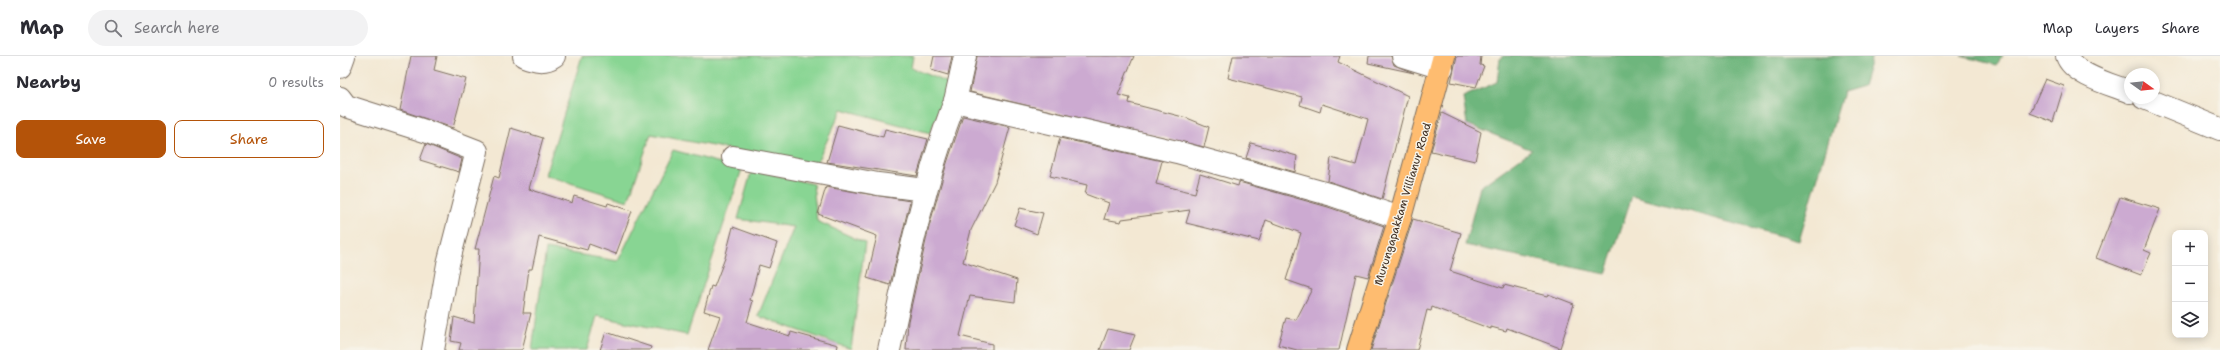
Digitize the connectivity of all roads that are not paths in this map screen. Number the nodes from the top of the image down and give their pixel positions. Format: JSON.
{"nodes":[{"id":1,"x":344,"y":56,"type":"edge"},
{"id":2,"x":524,"y":56,"type":"edge"},
{"id":3,"x":554,"y":56,"type":"edge"},
{"id":4,"x":965,"y":56,"type":"edge"},
{"id":5,"x":1403,"y":56,"type":"edge"},
{"id":6,"x":2067,"y":56,"type":"edge"},
{"id":7,"x":1443,"y":62,"type":"edge"},
{"id":8,"x":340,"y":67,"type":"edge"},
{"id":9,"x":2124,"y":90,"type":"edge"},
{"id":10,"x":340,"y":98,"type":"edge"},
{"id":11,"x":956,"y":101,"type":"junction"},
{"id":12,"x":2159,"y":104,"type":"edge"},
{"id":13,"x":2220,"y":129,"type":"edge"},
{"id":14,"x":733,"y":157,"type":"dead end"},
{"id":15,"x":925,"y":190,"type":"junction"},
{"id":16,"x":1400,"y":218,"type":"junction"},
{"id":17,"x":433,"y":350,"type":"edge"},
{"id":18,"x":889,"y":350,"type":"edge"},
{"id":19,"x":1358,"y":350,"type":"edge"}],
"edges":[{"from":1,"to":8,"type":"street"},
{"from":2,"to":3,"type":"street"},
{"from":4,"to":11,"type":"street"},
{"from":5,"to":7,"type":"street"},
{"from":6,"to":9,"type":"street"},
{"from":7,"to":16,"type":"main road","name":"Murungapakkam Villianur Road"},
{"from":10,"to":17,"type":"street"},
{"from":11,"to":15,"type":"street"},
{"from":11,"to":16,"type":"street"},
{"from":12,"to":13,"type":"street"},
{"from":14,"to":15,"type":"street"},
{"from":15,"to":18,"type":"street"},
{"from":16,"to":19,"type":"main road","name":"Murungapakkam Villianur Road"}]}
